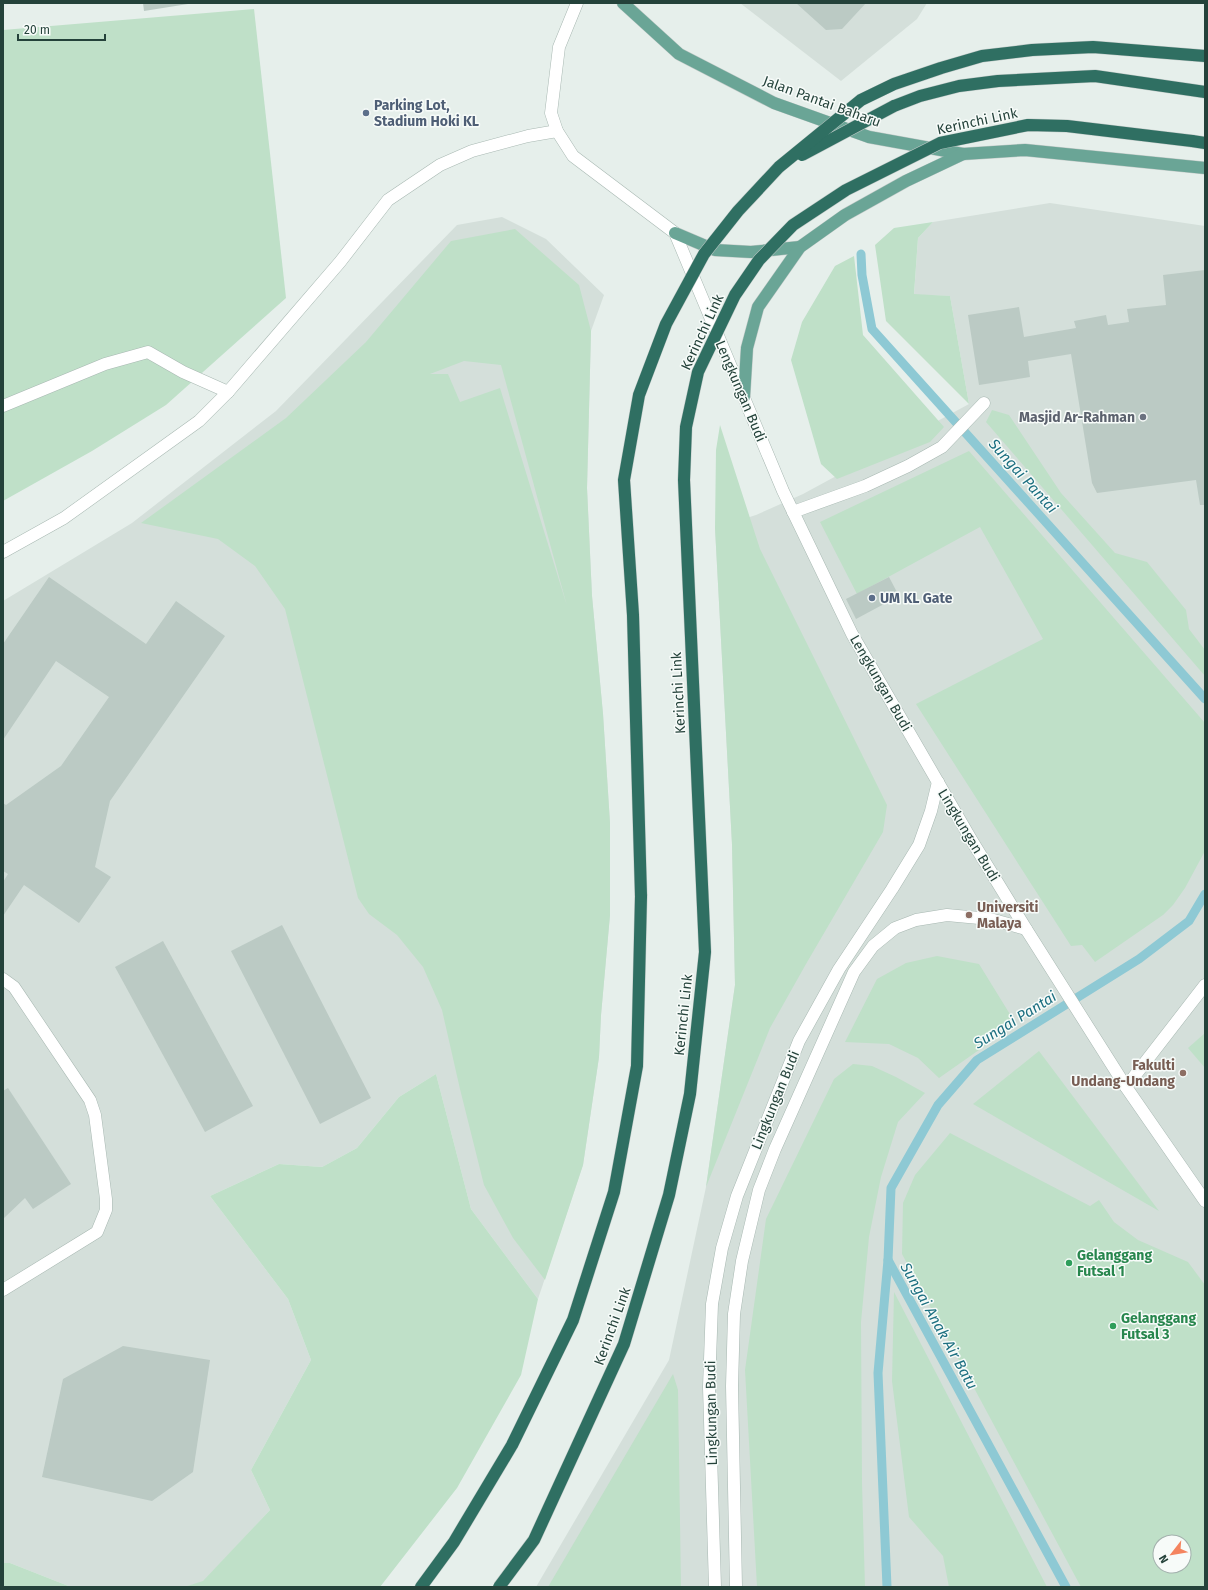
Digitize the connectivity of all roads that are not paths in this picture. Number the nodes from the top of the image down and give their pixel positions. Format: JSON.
{"nodes":[{"id":1,"x":577,"y":3,"type":"edge"},
{"id":2,"x":623,"y":3,"type":"edge"},
{"id":3,"x":1205,"y":56,"type":"edge"},
{"id":4,"x":1205,"y":92,"type":"edge"},
{"id":5,"x":557,"y":131,"type":"junction"},
{"id":6,"x":1205,"y":143,"type":"edge"},
{"id":7,"x":963,"y":154,"type":"junction"},
{"id":8,"x":780,"y":167,"type":"junction"},
{"id":9,"x":1205,"y":168,"type":"edge"},
{"id":10,"x":675,"y":232,"type":"junction"},
{"id":11,"x":800,"y":247,"type":"junction"},
{"id":12,"x":228,"y":392,"type":"junction"},
{"id":13,"x":744,"y":397,"type":"junction"},
{"id":14,"x":984,"y":403,"type":"dead end"},
{"id":15,"x":3,"y":406,"type":"edge"},
{"id":16,"x":793,"y":512,"type":"junction"},
{"id":17,"x":3,"y":552,"type":"edge"},
{"id":18,"x":938,"y":782,"type":"junction"},
{"id":19,"x":1026,"y":929,"type":"junction"},
{"id":20,"x":3,"y":979,"type":"edge"},
{"id":21,"x":1205,"y":985,"type":"edge"},
{"id":22,"x":1126,"y":1087,"type":"junction"},
{"id":23,"x":1205,"y":1201,"type":"edge"},
{"id":24,"x":3,"y":1290,"type":"edge"},
{"id":25,"x":421,"y":1587,"type":"edge"},
{"id":26,"x":499,"y":1587,"type":"edge"},
{"id":27,"x":716,"y":1587,"type":"edge"},
{"id":28,"x":736,"y":1587,"type":"edge"}],
"edges":[{"from":1,"to":5,"type":"street"},
{"from":2,"to":7,"type":"main road","name":"Jalan Pantai Baharu"},
{"from":3,"to":8,"type":"highway","bridge":true},
{"from":4,"to":8,"type":"highway","bridge":true},
{"from":5,"to":10,"type":"street"},
{"from":5,"to":12,"type":"street"},
{"from":6,"to":26,"type":"highway","name":"Kerinchi Link","bridge":true},
{"from":7,"to":9,"type":"main road","name":"Jalan Pantai Baharu"},
{"from":7,"to":11,"type":"main road"},
{"from":8,"to":25,"type":"highway","bridge":true},
{"from":10,"to":11,"type":"main road"},
{"from":10,"to":13,"type":"street","name":"Lengkungan Budi"},
{"from":11,"to":13,"type":"main road"},
{"from":12,"to":15,"type":"street"},
{"from":12,"to":17,"type":"street"},
{"from":13,"to":16,"type":"street","name":"Lengkungan Budi"},
{"from":14,"to":16,"type":"street"},
{"from":16,"to":18,"type":"street","name":"Lengkungan Budi"},
{"from":18,"to":19,"type":"street","name":"Lingkungan Budi"},
{"from":18,"to":27,"type":"street","name":"Lingkungan Budi"},
{"from":19,"to":22,"type":"street"},
{"from":19,"to":28,"type":"street","name":"Lingkungan Budi"},
{"from":20,"to":24,"type":"street"},
{"from":21,"to":22,"type":"street"},
{"from":22,"to":23,"type":"street"}]}
